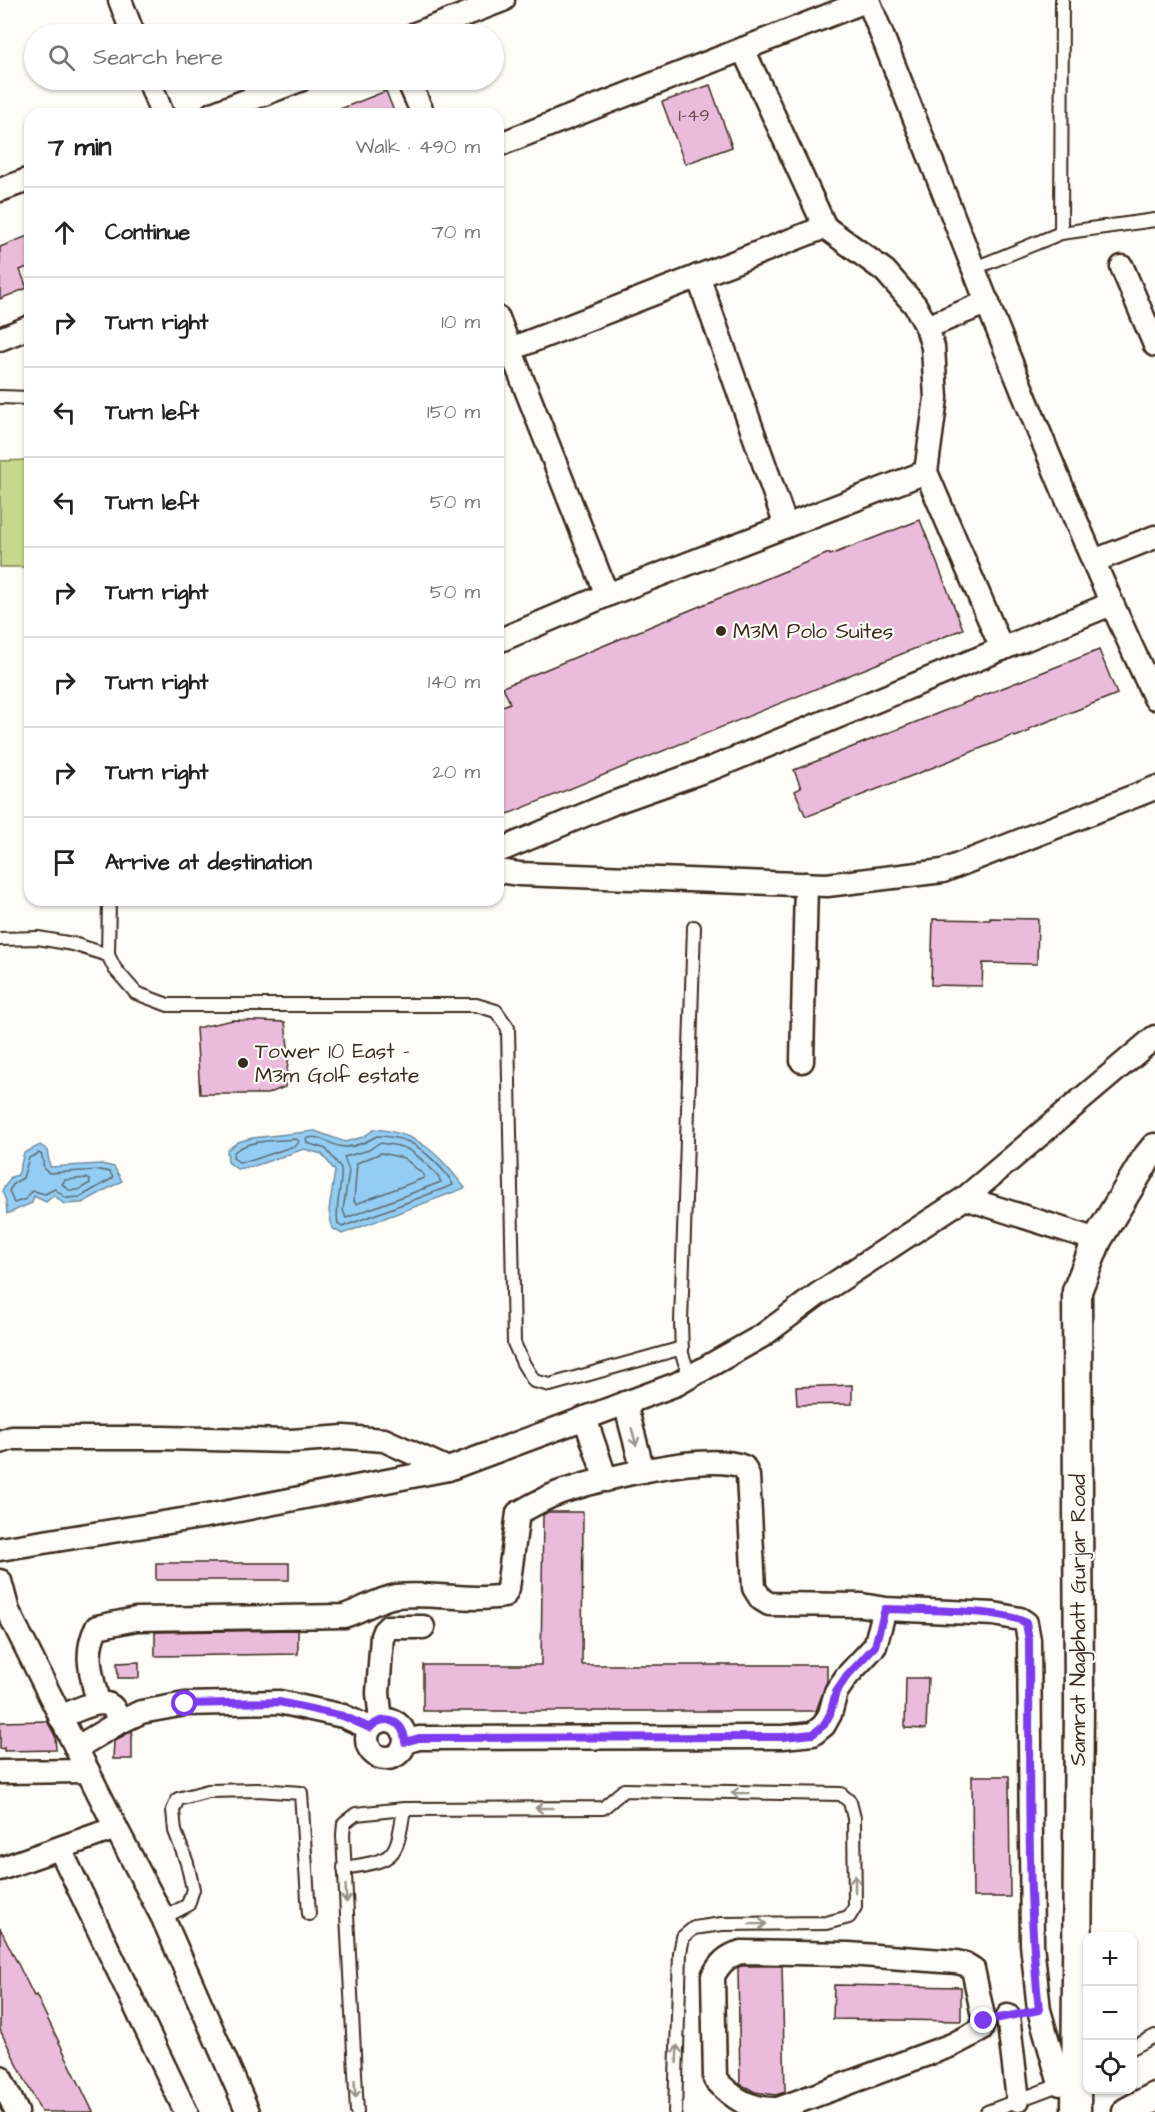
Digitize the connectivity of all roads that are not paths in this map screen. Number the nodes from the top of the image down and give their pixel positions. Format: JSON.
{"nodes":[{"id":1,"x":120,"y":0,"type":"edge"},
{"id":2,"x":503,"y":0,"type":"edge"},
{"id":3,"x":868,"y":0,"type":"edge"},
{"id":4,"x":1062,"y":0,"type":"edge"},
{"id":5,"x":129,"y":24,"type":"edge"},
{"id":6,"x":441,"y":24,"type":"edge"},
{"id":7,"x":743,"y":49,"type":"junction"},
{"id":8,"x":153,"y":90,"type":"edge"},
{"id":9,"x":274,"y":90,"type":"edge"},
{"id":10,"x":412,"y":90,"type":"edge"},
{"id":11,"x":160,"y":108,"type":"edge"},
{"id":12,"x":228,"y":108,"type":"edge"},
{"id":13,"x":420,"y":108,"type":"edge"},
{"id":14,"x":504,"y":143,"type":"edge"},
{"id":15,"x":24,"y":181,"type":"edge"},
{"id":16,"x":0,"y":190,"type":"edge"},
{"id":17,"x":1155,"y":220,"type":"edge"},
{"id":18,"x":825,"y":227,"type":"junction"},
{"id":19,"x":1062,"y":233,"type":"junction"},
{"id":20,"x":1122,"y":267,"type":"dead end"},
{"id":21,"x":975,"y":268,"type":"junction"},
{"id":22,"x":698,"y":276,"type":"junction"},
{"id":23,"x":988,"y":302,"type":"junction"},
{"id":24,"x":927,"y":327,"type":"junction"},
{"id":25,"x":24,"y":329,"type":"edge"},
{"id":26,"x":0,"y":339,"type":"edge"},
{"id":27,"x":1155,"y":345,"type":"edge"},
{"id":28,"x":504,"y":352,"type":"edge"},
{"id":29,"x":0,"y":397,"type":"edge"},
{"id":30,"x":24,"y":398,"type":"edge"},
{"id":31,"x":926,"y":472,"type":"junction"},
{"id":32,"x":786,"y":526,"type":"junction"},
{"id":33,"x":1155,"y":537,"type":"edge"},
{"id":34,"x":1094,"y":561,"type":"junction"},
{"id":35,"x":607,"y":595,"type":"junction"},
{"id":36,"x":1111,"y":604,"type":"junction"},
{"id":37,"x":504,"y":638,"type":"edge"},
{"id":38,"x":1002,"y":648,"type":"junction"},
{"id":39,"x":1155,"y":698,"type":"edge"},
{"id":40,"x":1155,"y":788,"type":"edge"},
{"id":41,"x":504,"y":849,"type":"edge"},
{"id":42,"x":504,"y":872,"type":"edge"},
{"id":43,"x":806,"y":884,"type":"junction"},
{"id":44,"x":109,"y":906,"type":"edge"},
{"id":45,"x":694,"y":927,"type":"dead end"},
{"id":46,"x":0,"y":939,"type":"edge"},
{"id":47,"x":108,"y":955,"type":"junction"},
{"id":48,"x":1155,"y":1036,"type":"edge"},
{"id":49,"x":802,"y":1061,"type":"dead end"},
{"id":50,"x":1155,"y":1148,"type":"edge"},
{"id":51,"x":965,"y":1198,"type":"junction"},
{"id":52,"x":1097,"y":1240,"type":"junction"},
{"id":53,"x":682,"y":1348,"type":"junction"},
{"id":54,"x":690,"y":1377,"type":"junction"},
{"id":55,"x":625,"y":1403,"type":"junction"},
{"id":56,"x":585,"y":1418,"type":"junction"},
{"id":57,"x":0,"y":1442,"type":"edge"},
{"id":58,"x":448,"y":1469,"type":"junction"},
{"id":59,"x":643,"y":1471,"type":"junction"},
{"id":60,"x":606,"y":1480,"type":"junction"},
{"id":61,"x":0,"y":1549,"type":"edge"},
{"id":62,"x":0,"y":1581,"type":"edge"},
{"id":63,"x":885,"y":1609,"type":"junction"},
{"id":64,"x":423,"y":1627,"type":"dead end"},
{"id":65,"x":98,"y":1703,"type":"junction"},
{"id":66,"x":60,"y":1718,"type":"junction"},
{"id":67,"x":118,"y":1723,"type":"junction"},
{"id":68,"x":375,"y":1724,"type":"junction"},
{"id":69,"x":405,"y":1742,"type":"junction"},
{"id":70,"x":76,"y":1748,"type":"junction"},
{"id":71,"x":88,"y":1771,"type":"junction"},
{"id":72,"x":0,"y":1772,"type":"edge"},
{"id":73,"x":404,"y":1809,"type":"junction"},
{"id":74,"x":116,"y":1828,"type":"junction"},
{"id":75,"x":60,"y":1849,"type":"junction"},
{"id":76,"x":344,"y":1868,"type":"junction"},
{"id":77,"x":0,"y":1869,"type":"edge"},
{"id":78,"x":309,"y":1914,"type":"dead end"},
{"id":79,"x":163,"y":1918,"type":"junction"},
{"id":80,"x":1039,"y":2010,"type":"junction"},
{"id":81,"x":1008,"y":2016,"type":"junction"},
{"id":82,"x":984,"y":2021,"type":"junction"},
{"id":83,"x":1155,"y":2036,"type":"edge"},
{"id":84,"x":1137,"y":2045,"type":"edge"},
{"id":85,"x":0,"y":2077,"type":"edge"},
{"id":86,"x":1074,"y":2078,"type":"edge"},
{"id":87,"x":1155,"y":2097,"type":"edge"},
{"id":88,"x":1018,"y":2100,"type":"junction"},
{"id":89,"x":17,"y":2112,"type":"edge"},
{"id":90,"x":186,"y":2112,"type":"edge"},
{"id":91,"x":248,"y":2112,"type":"edge"},
{"id":92,"x":357,"y":2112,"type":"edge"},
{"id":93,"x":675,"y":2112,"type":"edge"},
{"id":94,"x":987,"y":2112,"type":"edge"},
{"id":95,"x":1076,"y":2112,"type":"edge"},
{"id":96,"x":1127,"y":2112,"type":"edge"}],
"edges":[{"from":1,"to":5,"type":"street"},
{"from":2,"to":6,"type":"street"},
{"from":3,"to":7,"type":"street"},
{"from":3,"to":21,"type":"street"},
{"from":4,"to":19,"type":"lane"},
{"from":7,"to":14,"type":"street"},
{"from":7,"to":18,"type":"street"},
{"from":8,"to":11,"type":"street"},
{"from":9,"to":12,"type":"street"},
{"from":10,"to":13,"type":"street"},
{"from":15,"to":16,"type":"street"},
{"from":17,"to":19,"type":"lane"},
{"from":18,"to":22,"type":"street"},
{"from":18,"to":24,"type":"street"},
{"from":19,"to":21,"type":"lane"},
{"from":20,"to":27,"type":"street"},
{"from":21,"to":23,"type":"street"},
{"from":22,"to":28,"type":"street"},
{"from":22,"to":32,"type":"street"},
{"from":23,"to":24,"type":"street"},
{"from":23,"to":34,"type":"street"},
{"from":24,"to":31,"type":"street"},
{"from":25,"to":26,"type":"street"},
{"from":28,"to":35,"type":"street"},
{"from":29,"to":30,"type":"lane"},
{"from":31,"to":32,"type":"street"},
{"from":31,"to":38,"type":"street"},
{"from":32,"to":35,"type":"street"},
{"from":33,"to":34,"type":"street"},
{"from":34,"to":36,"type":"street"},
{"from":35,"to":37,"type":"street"},
{"from":36,"to":38,"type":"street"},
{"from":36,"to":39,"type":"street"},
{"from":38,"to":41,"type":"street"},
{"from":40,"to":43,"type":"street"},
{"from":42,"to":43,"type":"street"},
{"from":43,"to":49,"type":"street"},
{"from":44,"to":47,"type":"lane"},
{"from":45,"to":53,"type":"lane"},
{"from":46,"to":47,"type":"lane"},
{"from":47,"to":53,"type":"lane"},
{"from":48,"to":51,"type":"street"},
{"from":50,"to":52,"type":"street","name":"Samrat Nagbhatt Gurjar Road"},
{"from":51,"to":52,"type":"street"},
{"from":51,"to":54,"type":"street"},
{"from":52,"to":86,"type":"street","name":"Samrat Nagbhatt Gurjar Road"},
{"from":53,"to":54,"type":"lane"},
{"from":54,"to":55,"type":"street"},
{"from":55,"to":56,"type":"street"},
{"from":55,"to":59,"type":"street","one_way":true},
{"from":56,"to":58,"type":"street"},
{"from":56,"to":60,"type":"street"},
{"from":57,"to":58,"type":"street"},
{"from":58,"to":61,"type":"street"},
{"from":59,"to":60,"type":"street"},
{"from":59,"to":63,"type":"street"},
{"from":60,"to":65,"type":"street"},
{"from":62,"to":66,"type":"street"},
{"from":63,"to":69,"type":"street"},
{"from":63,"to":80,"type":"street"},
{"from":64,"to":68,"type":"street"},
{"from":65,"to":66,"type":"street"},
{"from":65,"to":67,"type":"street"},
{"from":66,"to":70,"type":"street"},
{"from":67,"to":68,"type":"street"},
{"from":67,"to":70,"type":"street"},
{"from":68,"to":69,"type":"street"},
{"from":68,"to":69,"type":"street"},
{"from":70,"to":71,"type":"street"},
{"from":71,"to":72,"type":"street"},
{"from":71,"to":74,"type":"street"},
{"from":73,"to":76,"type":"lane"},
{"from":73,"to":76,"type":"lane"},
{"from":93,"to":73,"type":"lane","one_way":true},
{"from":74,"to":75,"type":"street"},
{"from":74,"to":79,"type":"street"},
{"from":75,"to":77,"type":"street"},
{"from":75,"to":90,"type":"street"},
{"from":76,"to":92,"type":"lane","one_way":true},
{"from":78,"to":79,"type":"lane"},
{"from":79,"to":91,"type":"street"},
{"from":80,"to":81,"type":"street"},
{"from":80,"to":86,"type":"street"},
{"from":81,"to":82,"type":"street"},
{"from":81,"to":88,"type":"street"},
{"from":82,"to":82,"type":"street"},
{"from":83,"to":84,"type":"lane"},
{"from":85,"to":89,"type":"street"},
{"from":86,"to":88,"type":"lane"},
{"from":86,"to":95,"type":"street","name":"Samrat Nagbhatt Gurjar Road"},
{"from":87,"to":96,"type":"street"},
{"from":88,"to":94,"type":"lane"}]}
